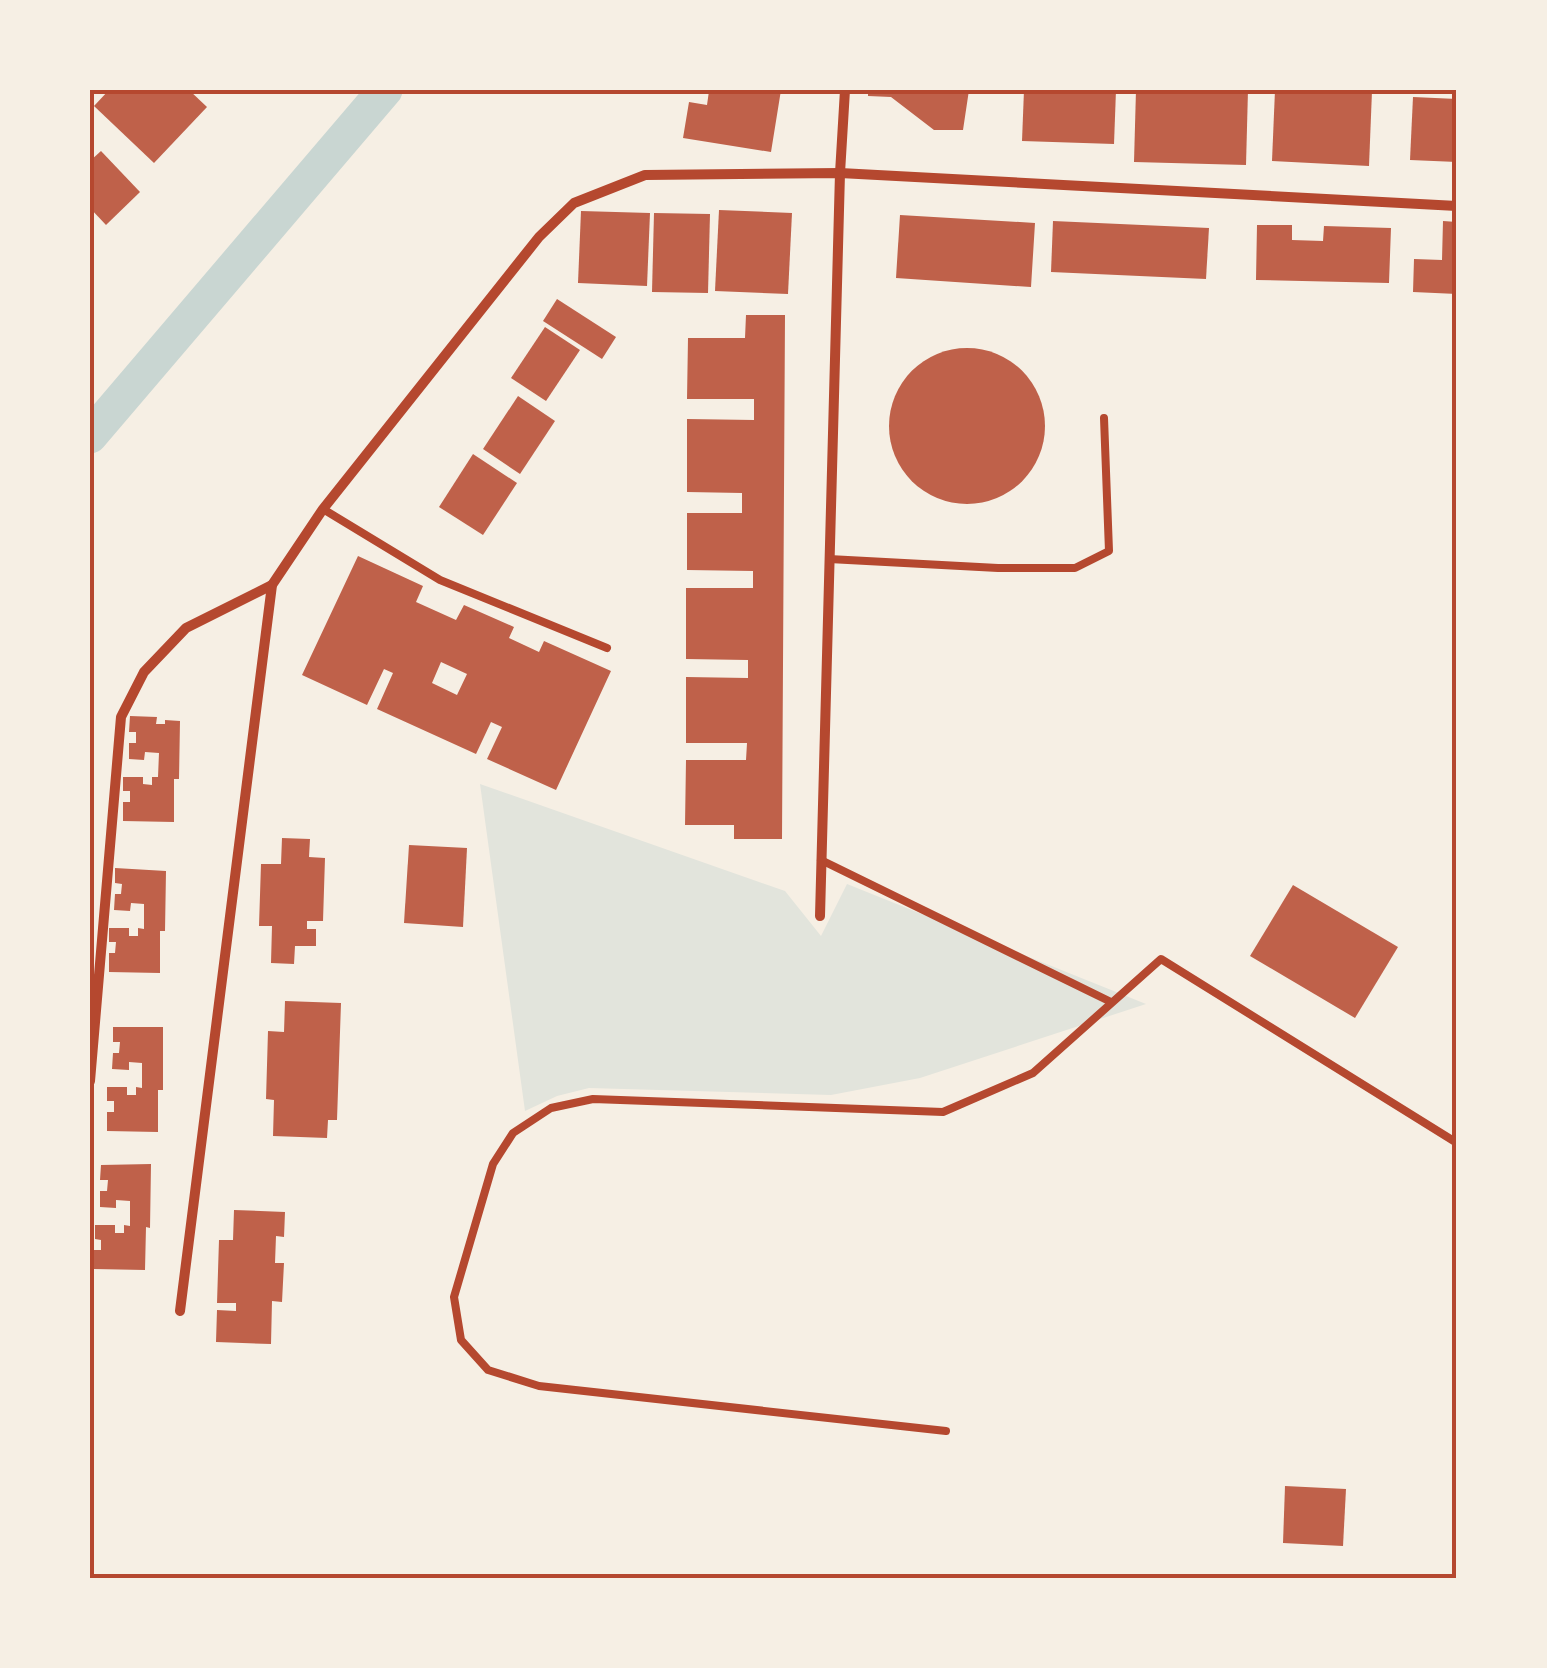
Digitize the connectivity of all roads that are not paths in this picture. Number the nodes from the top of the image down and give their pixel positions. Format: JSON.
{"nodes":[{"id":1,"x":845,"y":90,"type":"edge"},
{"id":2,"x":840,"y":173,"type":"junction"},
{"id":3,"x":1457,"y":206,"type":"edge"},
{"id":4,"x":1104,"y":418,"type":"dead end"},
{"id":5,"x":323,"y":510,"type":"junction"},
{"id":6,"x":829,"y":559,"type":"junction"},
{"id":7,"x":272,"y":586,"type":"junction"},
{"id":8,"x":607,"y":648,"type":"dead end"},
{"id":9,"x":821,"y":860,"type":"junction"},
{"id":10,"x":820,"y":916,"type":"dead end"},
{"id":11,"x":1111,"y":1002,"type":"junction"},
{"id":12,"x":90,"y":1082,"type":"edge"},
{"id":13,"x":1457,"y":1143,"type":"edge"},
{"id":14,"x":180,"y":1311,"type":"dead end"},
{"id":15,"x":946,"y":1430,"type":"dead end"}],
"edges":[{"from":1,"to":2,"type":"street"},
{"from":2,"to":3,"type":"street"},
{"from":2,"to":5,"type":"street"},
{"from":2,"to":6,"type":"street"},
{"from":4,"to":6,"type":"lane"},
{"from":5,"to":7,"type":"street"},
{"from":5,"to":8,"type":"lane"},
{"from":6,"to":9,"type":"street"},
{"from":7,"to":12,"type":"street"},
{"from":7,"to":14,"type":"street"},
{"from":9,"to":10,"type":"street"},
{"from":9,"to":11,"type":"lane"},
{"from":11,"to":13,"type":"lane"},
{"from":11,"to":15,"type":"lane"}]}
